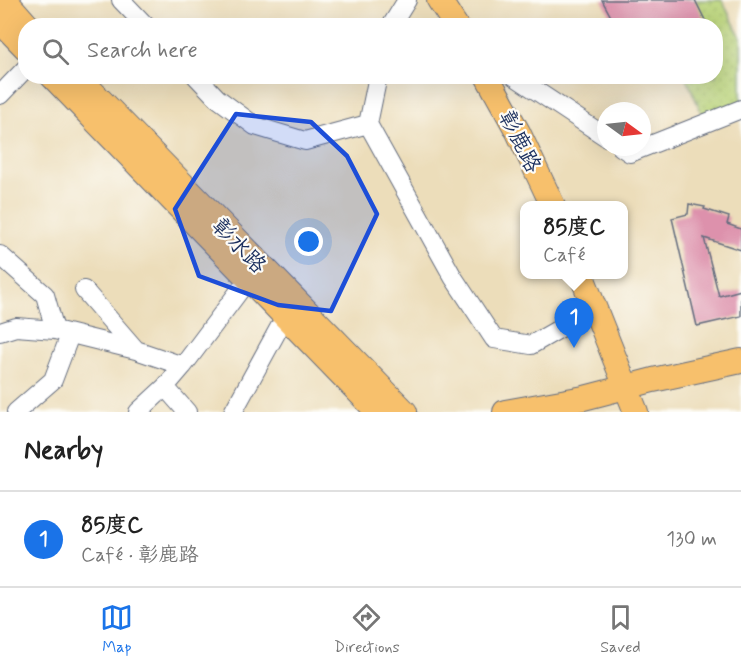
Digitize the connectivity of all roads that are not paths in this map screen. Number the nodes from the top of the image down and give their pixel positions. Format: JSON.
{"nodes":[{"id":1,"x":4,"y":0,"type":"edge"},
{"id":2,"x":122,"y":0,"type":"edge"},
{"id":3,"x":407,"y":0,"type":"edge"},
{"id":4,"x":420,"y":0,"type":"edge"},
{"id":5,"x":439,"y":0,"type":"edge"},
{"id":6,"x":21,"y":18,"type":"edge"},
{"id":7,"x":139,"y":18,"type":"edge"},
{"id":8,"x":396,"y":18,"type":"edge"},
{"id":9,"x":432,"y":18,"type":"edge"},
{"id":10,"x":451,"y":18,"type":"edge"},
{"id":11,"x":0,"y":21,"type":"edge"},
{"id":12,"x":18,"y":40,"type":"edge"},
{"id":13,"x":18,"y":76,"type":"edge"},
{"id":14,"x":60,"y":84,"type":"edge"},
{"id":15,"x":84,"y":84,"type":"edge"},
{"id":16,"x":204,"y":84,"type":"edge"},
{"id":17,"x":376,"y":84,"type":"edge"},
{"id":18,"x":473,"y":84,"type":"edge"},
{"id":19,"x":491,"y":84,"type":"edge"},
{"id":20,"x":526,"y":84,"type":"edge"},
{"id":21,"x":0,"y":95,"type":"edge"},
{"id":22,"x":741,"y":109,"type":"edge"},
{"id":23,"x":368,"y":124,"type":"junction"},
{"id":24,"x":597,"y":131,"type":"edge"},
{"id":25,"x":651,"y":145,"type":"edge"},
{"id":26,"x":533,"y":201,"type":"edge"},
{"id":27,"x":552,"y":201,"type":"edge"},
{"id":28,"x":0,"y":255,"type":"edge"},
{"id":29,"x":253,"y":272,"type":"junction"},
{"id":30,"x":565,"y":279,"type":"edge"},
{"id":31,"x":582,"y":279,"type":"edge"},
{"id":32,"x":84,"y":290,"type":"dead end"},
{"id":33,"x":285,"y":317,"type":"junction"},
{"id":34,"x":580,"y":318,"type":"junction"},
{"id":35,"x":0,"y":332,"type":"edge"},
{"id":36,"x":63,"y":332,"type":"junction"},
{"id":37,"x":136,"y":350,"type":"junction"},
{"id":38,"x":741,"y":361,"type":"edge"},
{"id":39,"x":183,"y":366,"type":"junction"},
{"id":40,"x":165,"y":387,"type":"junction"},
{"id":41,"x":617,"y":397,"type":"edge"},
{"id":42,"x":16,"y":412,"type":"edge"},
{"id":43,"x":138,"y":412,"type":"edge"},
{"id":44,"x":188,"y":412,"type":"edge"},
{"id":45,"x":233,"y":412,"type":"edge"},
{"id":46,"x":378,"y":412,"type":"edge"},
{"id":47,"x":405,"y":412,"type":"edge"},
{"id":48,"x":505,"y":412,"type":"edge"},
{"id":49,"x":636,"y":412,"type":"edge"}],
"edges":[{"from":1,"to":6,"type":"main road"},
{"from":2,"to":7,"type":"street"},
{"from":3,"to":8,"type":"street"},
{"from":4,"to":9,"type":"main road"},
{"from":5,"to":10,"type":"main road"},
{"from":11,"to":12,"type":"main road"},
{"from":13,"to":21,"type":"street"},
{"from":14,"to":29,"type":"main road","name":"彰水路"},
{"from":15,"to":29,"type":"main road","name":"彰水路"},
{"from":16,"to":23,"type":"street"},
{"from":17,"to":23,"type":"street"},
{"from":18,"to":26,"type":"main road","name":"彰鹿路"},
{"from":19,"to":27,"type":"main road","name":"彰鹿路"},
{"from":20,"to":24,"type":"street"},
{"from":22,"to":25,"type":"street"},
{"from":23,"to":34,"type":"street"},
{"from":28,"to":36,"type":"street"},
{"from":29,"to":33,"type":"main road","name":"彰水路"},
{"from":29,"to":39,"type":"street"},
{"from":29,"to":47,"type":"main road","name":"彰水路"},
{"from":30,"to":34,"type":"main road"},
{"from":31,"to":41,"type":"main road"},
{"from":32,"to":37,"type":"street"},
{"from":33,"to":45,"type":"street"},
{"from":33,"to":46,"type":"main road","name":"彰水路"},
{"from":34,"to":41,"type":"main road"},
{"from":35,"to":36,"type":"street"},
{"from":36,"to":37,"type":"street"},
{"from":36,"to":42,"type":"street"},
{"from":37,"to":39,"type":"street"},
{"from":38,"to":41,"type":"main road"},
{"from":39,"to":40,"type":"street"},
{"from":40,"to":43,"type":"street"},
{"from":40,"to":44,"type":"street"},
{"from":41,"to":48,"type":"main road"},
{"from":41,"to":49,"type":"main road"}]}
